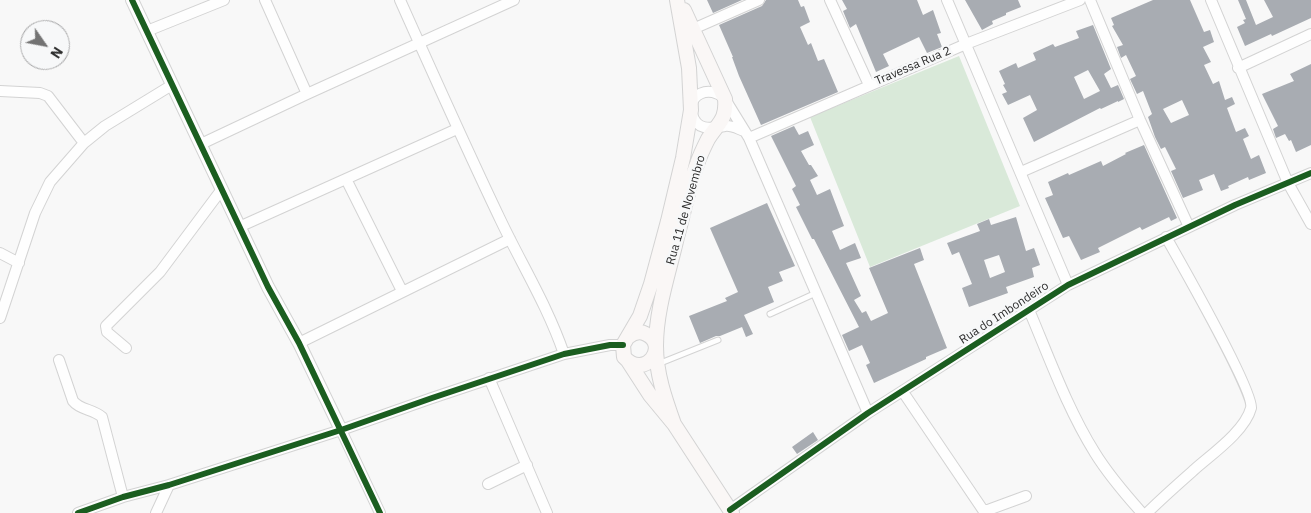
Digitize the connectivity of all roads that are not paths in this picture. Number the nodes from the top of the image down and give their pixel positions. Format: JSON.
{"nodes":[{"id":1,"x":132,"y":0,"type":"edge"},
{"id":2,"x":224,"y":0,"type":"edge"},
{"id":3,"x":265,"y":0,"type":"edge"},
{"id":4,"x":400,"y":0,"type":"edge"},
{"id":5,"x":514,"y":0,"type":"edge"},
{"id":6,"x":678,"y":0,"type":"edge"},
{"id":7,"x":759,"y":0,"type":"edge"},
{"id":8,"x":830,"y":0,"type":"edge"},
{"id":9,"x":947,"y":0,"type":"edge"},
{"id":10,"x":1080,"y":0,"type":"edge"},
{"id":11,"x":1090,"y":0,"type":"edge"},
{"id":12,"x":1211,"y":0,"type":"edge"},
{"id":13,"x":693,"y":29,"type":"junction"},
{"id":14,"x":147,"y":31,"type":"junction"},
{"id":15,"x":1311,"y":34,"type":"edge"},
{"id":16,"x":420,"y":44,"type":"junction"},
{"id":17,"x":966,"y":44,"type":"junction"},
{"id":18,"x":1238,"y":68,"type":"junction"},
{"id":19,"x":172,"y":85,"type":"junction"},
{"id":20,"x":869,"y":85,"type":"junction"},
{"id":21,"x":0,"y":91,"type":"edge"},
{"id":22,"x":307,"y":94,"type":"junction"},
{"id":23,"x":726,"y":99,"type":"junction"},
{"id":24,"x":691,"y":110,"type":"junction"},
{"id":25,"x":1140,"y":120,"type":"junction"},
{"id":26,"x":456,"y":129,"type":"junction"},
{"id":27,"x":716,"y":129,"type":"junction"},
{"id":28,"x":746,"y":135,"type":"junction"},
{"id":29,"x":84,"y":143,"type":"junction"},
{"id":30,"x":201,"y":144,"type":"junction"},
{"id":31,"x":1021,"y":172,"type":"junction"},
{"id":32,"x":1311,"y":173,"type":"edge"},
{"id":33,"x":346,"y":179,"type":"junction"},
{"id":34,"x":1288,"y":183,"type":"junction"},
{"id":35,"x":222,"y":189,"type":"junction"},
{"id":36,"x":1311,"y":224,"type":"edge"},
{"id":37,"x":239,"y":227,"type":"junction"},
{"id":38,"x":1189,"y":227,"type":"junction"},
{"id":39,"x":1166,"y":237,"type":"junction"},
{"id":40,"x":510,"y":239,"type":"junction"},
{"id":41,"x":0,"y":254,"type":"edge"},
{"id":42,"x":19,"y":263,"type":"junction"},
{"id":43,"x":1068,"y":285,"type":"junction"},
{"id":44,"x":402,"y":292,"type":"junction"},
{"id":45,"x":816,"y":293,"type":"junction"},
{"id":46,"x":1029,"y":310,"type":"junction"},
{"id":47,"x":770,"y":314,"type":"dead end"},
{"id":48,"x":0,"y":318,"type":"edge"},
{"id":49,"x":718,"y":340,"type":"dead end"},
{"id":50,"x":625,"y":341,"type":"junction"},
{"id":51,"x":299,"y":343,"type":"junction"},
{"id":52,"x":656,"y":347,"type":"junction"},
{"id":53,"x":126,"y":348,"type":"dead end"},
{"id":54,"x":564,"y":354,"type":"junction"},
{"id":55,"x":59,"y":360,"type":"dead end"},
{"id":56,"x":628,"y":361,"type":"junction"},
{"id":57,"x":658,"y":364,"type":"junction"},
{"id":58,"x":489,"y":378,"type":"junction"},
{"id":59,"x":903,"y":392,"type":"junction"},
{"id":60,"x":868,"y":414,"type":"junction"},
{"id":61,"x":674,"y":424,"type":"junction"},
{"id":62,"x":341,"y":430,"type":"junction"},
{"id":63,"x":527,"y":465,"type":"junction"},
{"id":64,"x":488,"y":484,"type":"dead end"},
{"id":65,"x":169,"y":485,"type":"junction"},
{"id":66,"x":1026,"y":496,"type":"dead end"},
{"id":67,"x":123,"y":497,"type":"junction"},
{"id":68,"x":731,"y":511,"type":"edge"},
{"id":69,"x":78,"y":513,"type":"edge"},
{"id":70,"x":156,"y":513,"type":"edge"},
{"id":71,"x":380,"y":513,"type":"edge"},
{"id":72,"x":547,"y":513,"type":"edge"},
{"id":73,"x":1142,"y":513,"type":"edge"},
{"id":74,"x":1147,"y":513,"type":"edge"}],
"edges":[{"from":1,"to":14,"type":"street"},
{"from":2,"to":14,"type":"street"},
{"from":3,"to":22,"type":"street"},
{"from":4,"to":16,"type":"street"},
{"from":5,"to":16,"type":"street"},
{"from":6,"to":13,"type":"main road","name":"Rua 11 de Novembro"},
{"from":6,"to":24,"type":"main road","name":"Rua 11 de Novembro"},
{"from":7,"to":13,"type":"street"},
{"from":8,"to":20,"type":"street"},
{"from":9,"to":17,"type":"street"},
{"from":10,"to":17,"type":"street","name":"Travessa Rua 2"},
{"from":11,"to":25,"type":"street"},
{"from":12,"to":18,"type":"street"},
{"from":13,"to":23,"type":"main road","name":"Rua 11 de Novembro"},
{"from":14,"to":19,"type":"street"},
{"from":15,"to":18,"type":"street"},
{"from":16,"to":22,"type":"street"},
{"from":16,"to":26,"type":"street"},
{"from":17,"to":20,"type":"street","name":"Travessa Rua 2"},
{"from":17,"to":31,"type":"street"},
{"from":18,"to":34,"type":"street"},
{"from":19,"to":29,"type":"street"},
{"from":19,"to":30,"type":"street"},
{"from":20,"to":28,"type":"street","name":"Travessa Rua 2"},
{"from":21,"to":29,"type":"street"},
{"from":22,"to":30,"type":"street"},
{"from":23,"to":24,"type":"street"},
{"from":23,"to":27,"type":"main road","name":"Rua 11 de Novembro"},
{"from":23,"to":28,"type":"street"},
{"from":24,"to":27,"type":"street"},
{"from":24,"to":50,"type":"main road","name":"Rua 11 de Novembro"},
{"from":25,"to":31,"type":"street"},
{"from":25,"to":38,"type":"street"},
{"from":26,"to":33,"type":"street"},
{"from":26,"to":40,"type":"street"},
{"from":27,"to":28,"type":"street"},
{"from":27,"to":52,"type":"main road","name":"Rua 11 de Novembro"},
{"from":28,"to":45,"type":"street"},
{"from":29,"to":42,"type":"street"},
{"from":30,"to":35,"type":"street"},
{"from":31,"to":43,"type":"street"},
{"from":32,"to":34,"type":"street","name":"Rua do Imbondeiro"},
{"from":33,"to":37,"type":"street"},
{"from":33,"to":44,"type":"street"},
{"from":34,"to":36,"type":"street"},
{"from":34,"to":38,"type":"street","name":"Rua do Imbondeiro"},
{"from":35,"to":37,"type":"street"},
{"from":35,"to":53,"type":"street"},
{"from":37,"to":51,"type":"street"},
{"from":38,"to":39,"type":"street","name":"Rua do Imbondeiro"},
{"from":39,"to":43,"type":"street","name":"Rua do Imbondeiro"},
{"from":39,"to":74,"type":"street"},
{"from":40,"to":44,"type":"street"},
{"from":40,"to":54,"type":"street"},
{"from":41,"to":42,"type":"street"},
{"from":42,"to":48,"type":"street"},
{"from":43,"to":46,"type":"street","name":"Rua do Imbondeiro"},
{"from":44,"to":51,"type":"street"},
{"from":45,"to":47,"type":"lane"},
{"from":45,"to":60,"type":"street"},
{"from":46,"to":59,"type":"street","name":"Rua do Imbondeiro"},
{"from":46,"to":73,"type":"street"},
{"from":49,"to":57,"type":"lane"},
{"from":50,"to":52,"type":"main road"},
{"from":50,"to":54,"type":"street"},
{"from":50,"to":56,"type":"main road","name":"Rua 11 de Novembro"},
{"from":51,"to":62,"type":"street"},
{"from":52,"to":56,"type":"main road"},
{"from":52,"to":57,"type":"main road","name":"Rua 11 de Novembro"},
{"from":54,"to":58,"type":"street"},
{"from":55,"to":67,"type":"street"},
{"from":56,"to":61,"type":"main road","name":"Rua 11 de Novembro"},
{"from":57,"to":61,"type":"main road","name":"Rua 11 de Novembro"},
{"from":58,"to":62,"type":"street"},
{"from":58,"to":63,"type":"street"},
{"from":59,"to":60,"type":"street","name":"Rua do Imbondeiro"},
{"from":59,"to":66,"type":"street"},
{"from":60,"to":68,"type":"street","name":"Rua do Imbondeiro"},
{"from":61,"to":68,"type":"main road","name":"Rua 11 de Novembro"},
{"from":62,"to":65,"type":"street"},
{"from":62,"to":71,"type":"street"},
{"from":63,"to":64,"type":"street"},
{"from":63,"to":72,"type":"street"},
{"from":65,"to":67,"type":"street"},
{"from":65,"to":70,"type":"street"},
{"from":67,"to":69,"type":"street"}]}
